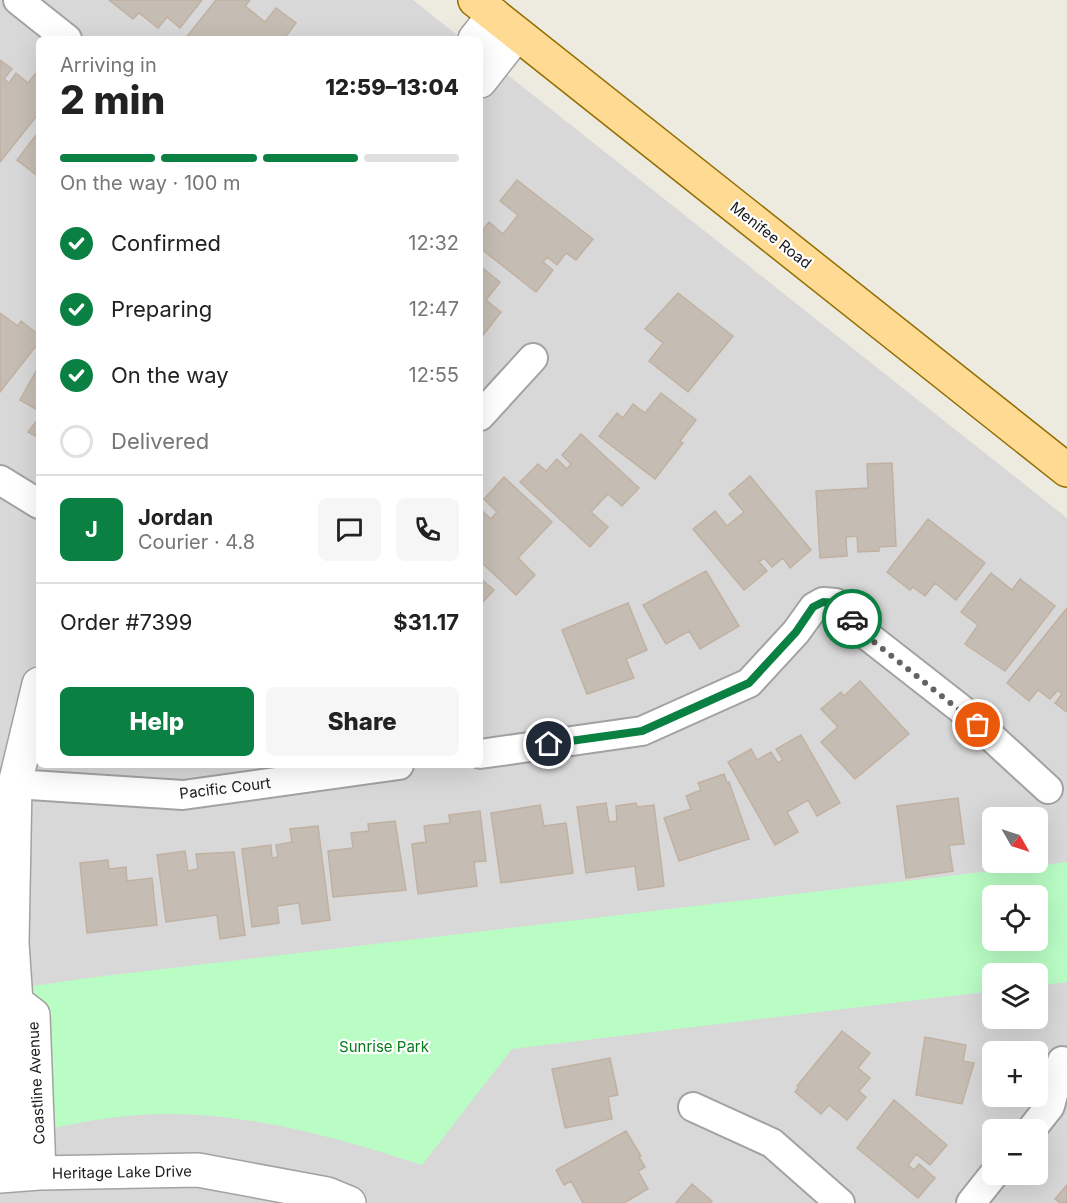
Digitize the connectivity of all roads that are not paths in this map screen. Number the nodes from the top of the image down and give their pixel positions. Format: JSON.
{"nodes":[{"id":1,"x":18,"y":0,"type":"edge"},
{"id":2,"x":490,"y":22,"type":"edge"},
{"id":3,"x":63,"y":36,"type":"edge"},
{"id":4,"x":483,"y":63,"type":"edge"},
{"id":5,"x":533,"y":358,"type":"dead end"},
{"id":6,"x":483,"y":413,"type":"edge"},
{"id":7,"x":1067,"y":470,"type":"edge"},
{"id":8,"x":0,"y":480,"type":"edge"},
{"id":9,"x":36,"y":502,"type":"edge"},
{"id":10,"x":36,"y":696,"type":"edge"},
{"id":11,"x":483,"y":754,"type":"edge"},
{"id":12,"x":353,"y":768,"type":"edge"},
{"id":13,"x":322,"y":770,"type":"edge"},
{"id":14,"x":15,"y":784,"type":"junction"},
{"id":15,"x":1048,"y":789,"type":"dead end"},
{"id":16,"x":1062,"y":1061,"type":"dead end"},
{"id":17,"x":693,"y":1107,"type":"dead end"},
{"id":18,"x":1040,"y":1119,"type":"edge"},
{"id":19,"x":18,"y":1175,"type":"edge"},
{"id":20,"x":985,"y":1185,"type":"edge"},
{"id":21,"x":349,"y":1203,"type":"edge"},
{"id":22,"x":840,"y":1203,"type":"edge"},
{"id":23,"x":970,"y":1203,"type":"edge"}],
"edges":[{"from":1,"to":3,"type":"street"},
{"from":2,"to":4,"type":"street"},
{"from":2,"to":7,"type":"main road","name":"Menifee Road"},
{"from":5,"to":6,"type":"street"},
{"from":8,"to":9,"type":"street"},
{"from":10,"to":14,"type":"street","name":"Coastline Avenue"},
{"from":11,"to":15,"type":"street"},
{"from":12,"to":13,"type":"street","name":"Pacific Court"},
{"from":13,"to":14,"type":"street","name":"Pacific Court"},
{"from":14,"to":19,"type":"street","name":"Coastline Avenue"},
{"from":16,"to":18,"type":"street"},
{"from":17,"to":22,"type":"street"},
{"from":19,"to":21,"type":"street","name":"Heritage Lake Drive"},
{"from":20,"to":23,"type":"street"}]}
